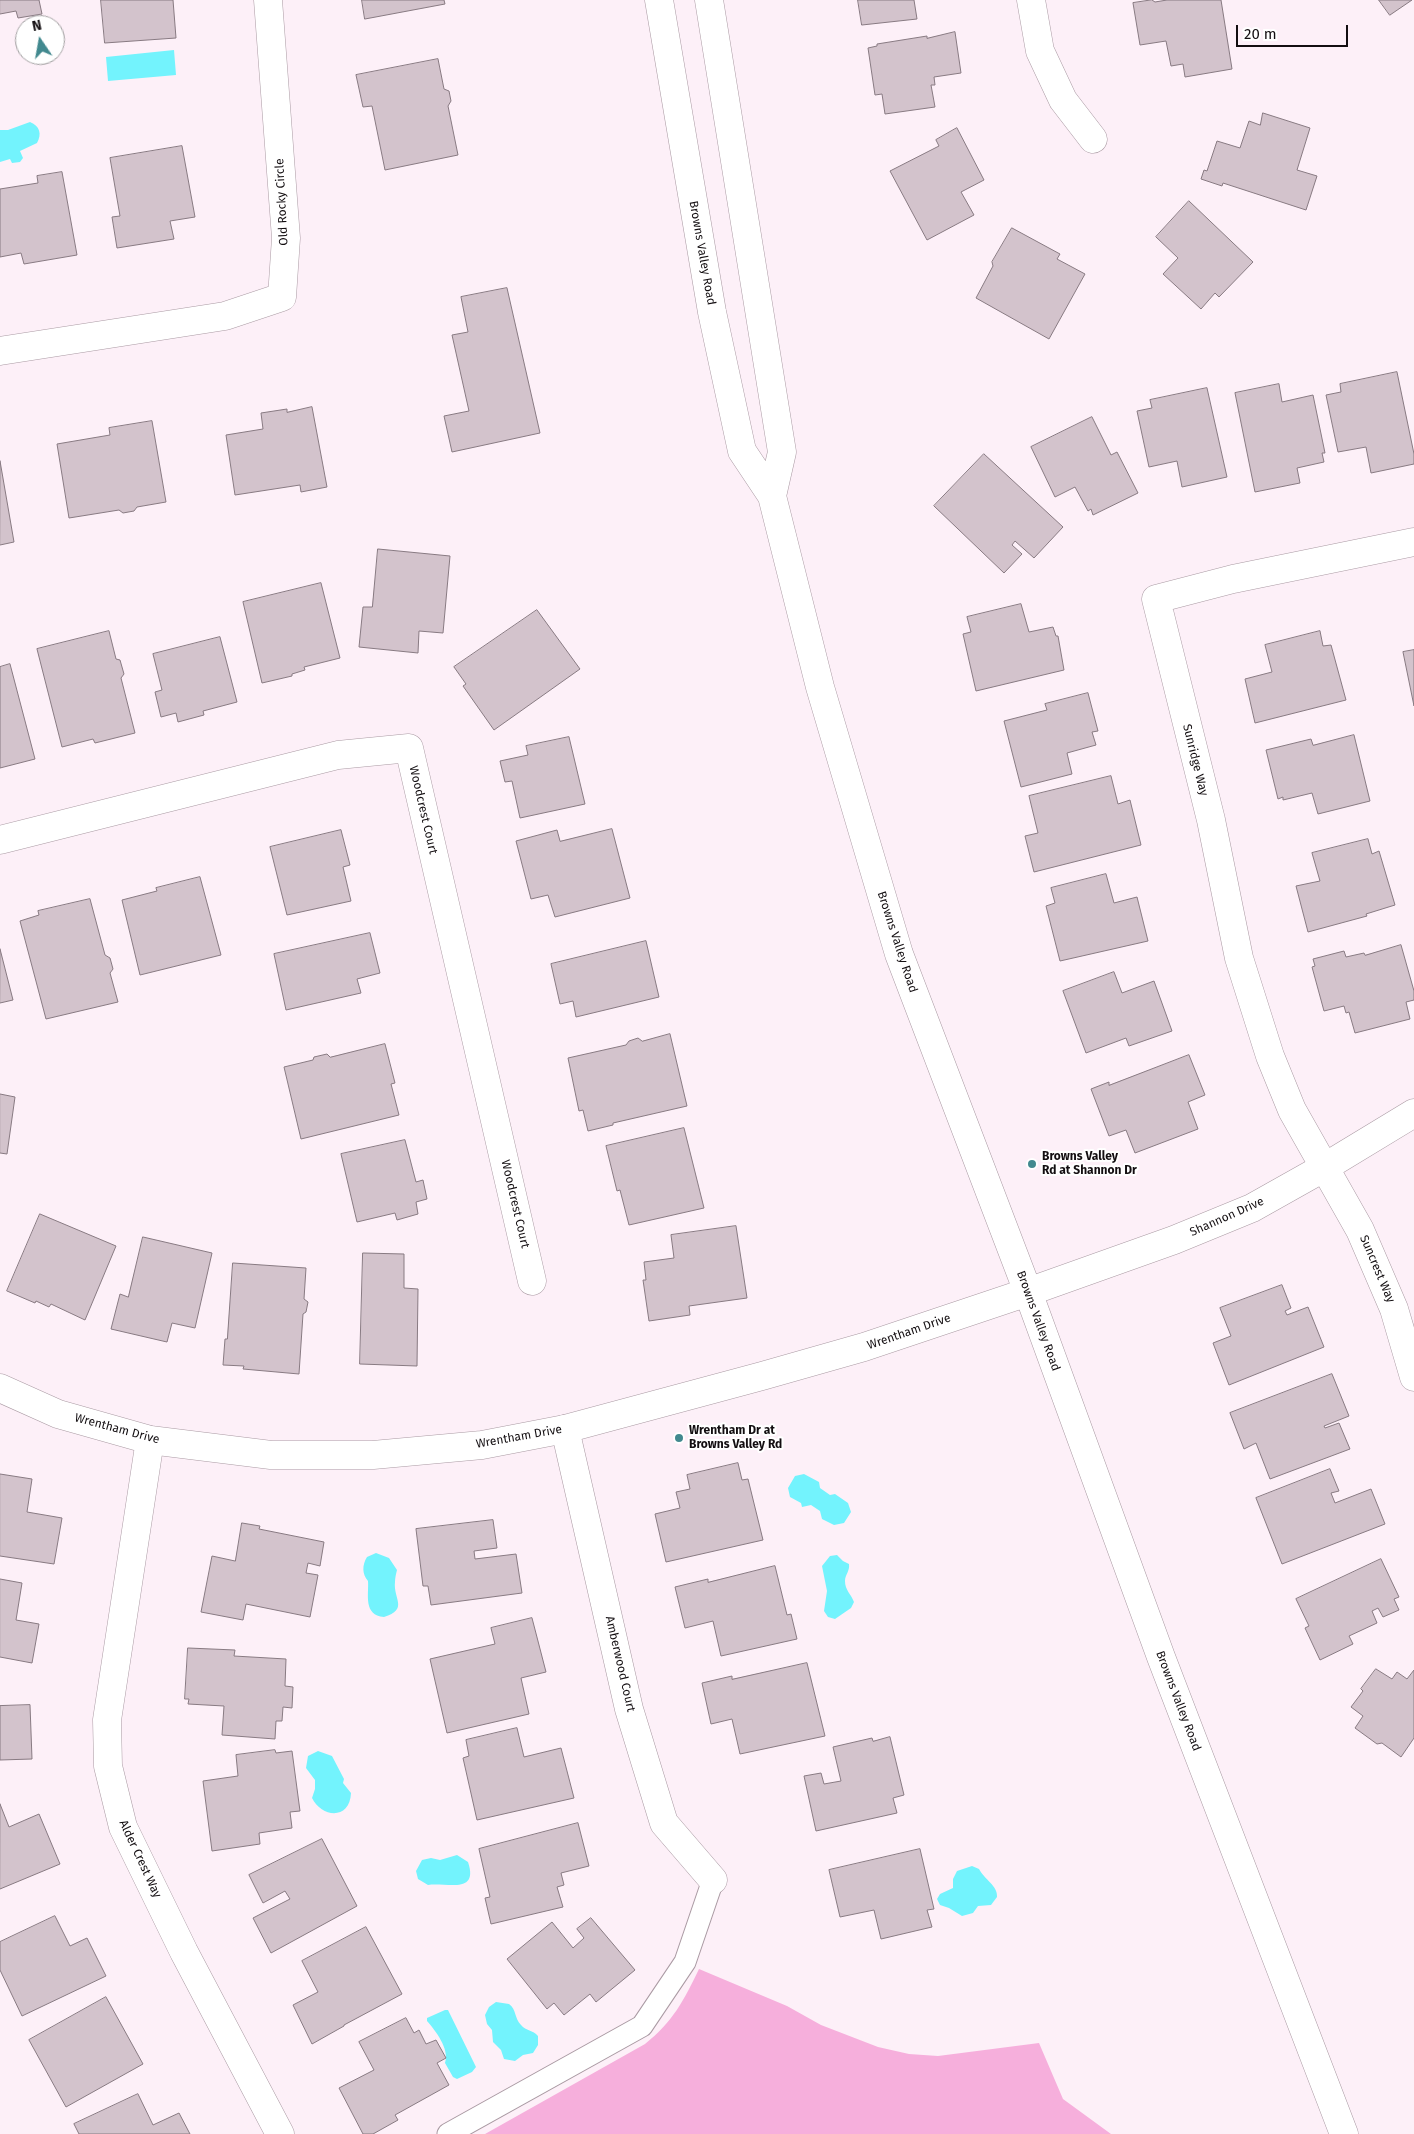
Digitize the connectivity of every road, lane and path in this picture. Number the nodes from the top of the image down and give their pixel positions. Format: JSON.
{"nodes":[{"id":1,"x":268,"y":0,"type":"edge"},
{"id":2,"x":659,"y":0,"type":"edge"},
{"id":3,"x":709,"y":0,"type":"edge"},
{"id":4,"x":1031,"y":0,"type":"edge"},
{"id":5,"x":1093,"y":139,"type":"dead end"},
{"id":6,"x":0,"y":351,"type":"edge"},
{"id":7,"x":772,"y":496,"type":"junction"},
{"id":8,"x":1414,"y":542,"type":"edge"},
{"id":9,"x":0,"y":840,"type":"edge"},
{"id":10,"x":1414,"y":1113,"type":"edge"},
{"id":11,"x":1325,"y":1167,"type":"junction"},
{"id":12,"x":532,"y":1281,"type":"dead end"},
{"id":13,"x":1028,"y":1292,"type":"junction"},
{"id":14,"x":1414,"y":1377,"type":"edge"},
{"id":15,"x":0,"y":1388,"type":"edge"},
{"id":16,"x":565,"y":1429,"type":"junction"},
{"id":17,"x":150,"y":1440,"type":"junction"},
{"id":18,"x":713,"y":1880,"type":"joint"},
{"id":19,"x":280,"y":2134,"type":"edge"},
{"id":20,"x":448,"y":2134,"type":"edge"},
{"id":21,"x":1344,"y":2134,"type":"edge"}],
"edges":[{"from":1,"to":6,"type":"street","name":"Old Rocky Circle"},
{"from":2,"to":7,"type":"street","name":"Browns Valley Road"},
{"from":3,"to":7,"type":"street","name":"Browns Valley Road"},
{"from":4,"to":5,"type":"street"},
{"from":7,"to":13,"type":"street","name":"Browns Valley Road"},
{"from":8,"to":11,"type":"street","name":"Sunridge Way"},
{"from":9,"to":12,"type":"street","name":"Woodcrest Court"},
{"from":10,"to":11,"type":"street","name":"Shannon Drive"},
{"from":11,"to":13,"type":"street","name":"Shannon Drive"},
{"from":11,"to":14,"type":"street","name":"Suncrest Way"},
{"from":13,"to":16,"type":"street","name":"Wrentham Drive"},
{"from":13,"to":21,"type":"street","name":"Browns Valley Road"},
{"from":15,"to":17,"type":"street","name":"Wrentham Drive"},
{"from":16,"to":17,"type":"street","name":"Wrentham Drive"},
{"from":16,"to":18,"type":"street","name":"Amberwood Court"},
{"from":17,"to":19,"type":"street","name":"Alder Crest Way"},
{"from":18,"to":20,"type":"lane"}]}
